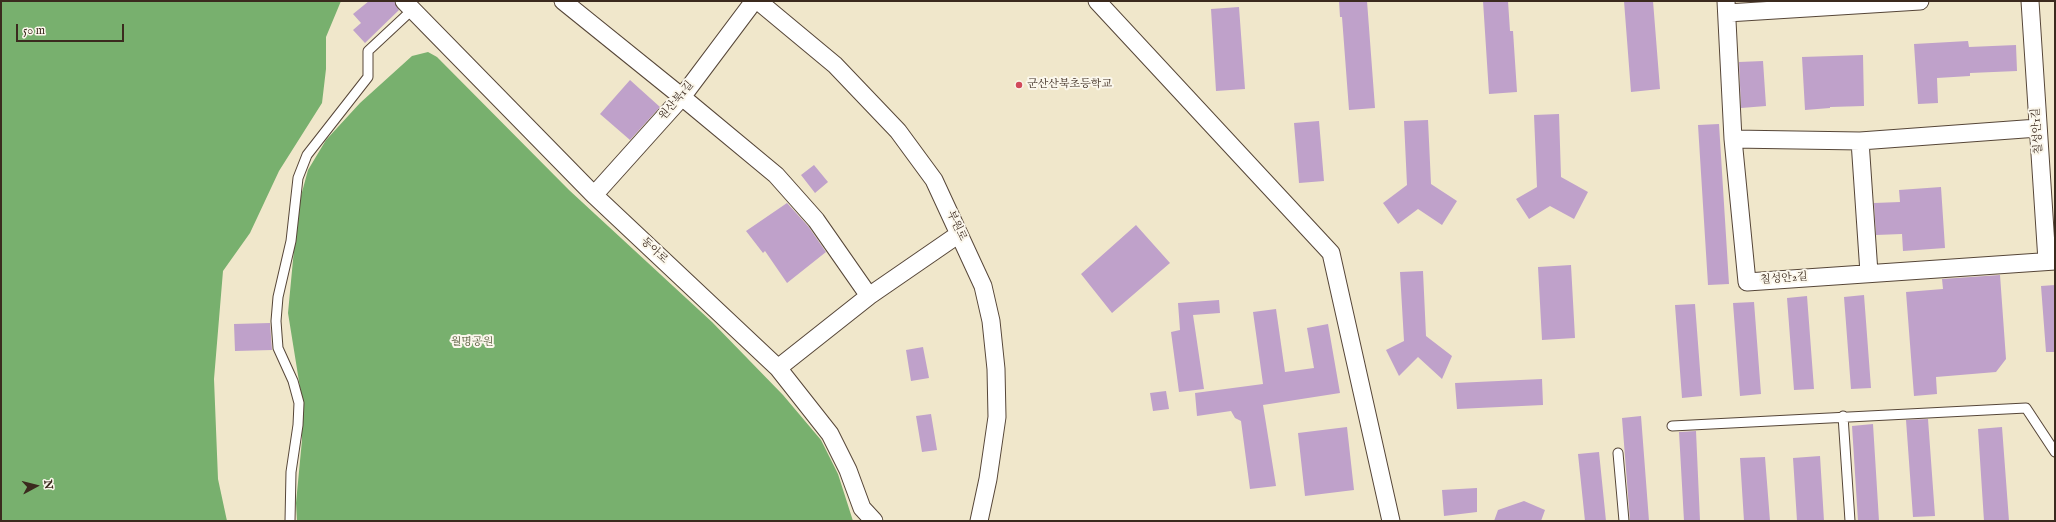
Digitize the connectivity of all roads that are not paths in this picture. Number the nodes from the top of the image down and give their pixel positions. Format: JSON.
{"nodes":[{"id":1,"x":563,"y":1,"type":"edge"},
{"id":2,"x":754,"y":1,"type":"edge"},
{"id":3,"x":758,"y":1,"type":"edge"},
{"id":4,"x":1097,"y":1,"type":"edge"},
{"id":5,"x":1920,"y":1,"type":"edge"},
{"id":6,"x":2030,"y":1,"type":"edge"},
{"id":7,"x":408,"y":5,"type":"edge"},
{"id":8,"x":1727,"y":7,"type":"edge"},
{"id":9,"x":682,"y":97,"type":"junction"},
{"id":10,"x":2038,"y":128,"type":"junction"},
{"id":11,"x":1733,"y":139,"type":"junction"},
{"id":12,"x":1860,"y":141,"type":"junction"},
{"id":13,"x":594,"y":196,"type":"junction"},
{"id":14,"x":959,"y":234,"type":"junction"},
{"id":15,"x":2051,"y":261,"type":"edge"},
{"id":16,"x":1869,"y":273,"type":"junction"},
{"id":17,"x":869,"y":296,"type":"junction"},
{"id":18,"x":778,"y":368,"type":"junction"},
{"id":19,"x":1843,"y":416,"type":"junction"},
{"id":20,"x":1672,"y":426,"type":"dead end"},
{"id":21,"x":2055,"y":452,"type":"edge"},
{"id":22,"x":1618,"y":453,"type":"dead end"},
{"id":23,"x":290,"y":521,"type":"edge"},
{"id":24,"x":874,"y":521,"type":"edge"},
{"id":25,"x":980,"y":521,"type":"edge"},
{"id":26,"x":1391,"y":521,"type":"edge"},
{"id":27,"x":1624,"y":521,"type":"edge"},
{"id":28,"x":1850,"y":521,"type":"edge"}],
"edges":[{"from":1,"to":9,"type":"street"},
{"from":2,"to":9,"type":"street","name":"원산북1길"},
{"from":3,"to":14,"type":"street","name":"부원로"},
{"from":4,"to":26,"type":"street"},
{"from":5,"to":8,"type":"street"},
{"from":6,"to":10,"type":"street","name":"칠성안1길"},
{"from":7,"to":13,"type":"street","name":"동아로"},
{"from":7,"to":23,"type":"lane"},
{"from":8,"to":11,"type":"street","name":"칠성안2길"},
{"from":9,"to":13,"type":"street","name":"원산북1길"},
{"from":9,"to":17,"type":"street"},
{"from":10,"to":12,"type":"street"},
{"from":10,"to":15,"type":"street","name":"칠성안1길"},
{"from":11,"to":12,"type":"street"},
{"from":11,"to":16,"type":"street","name":"칠성안2길"},
{"from":12,"to":16,"type":"street"},
{"from":13,"to":18,"type":"street","name":"동아로"},
{"from":14,"to":17,"type":"street"},
{"from":14,"to":25,"type":"street","name":"부원로"},
{"from":15,"to":16,"type":"street","name":"칠성안2길"},
{"from":17,"to":18,"type":"street"},
{"from":18,"to":24,"type":"street","name":"동아로"},
{"from":19,"to":20,"type":"lane"},
{"from":19,"to":21,"type":"lane"},
{"from":19,"to":28,"type":"lane"},
{"from":22,"to":27,"type":"lane"}]}
